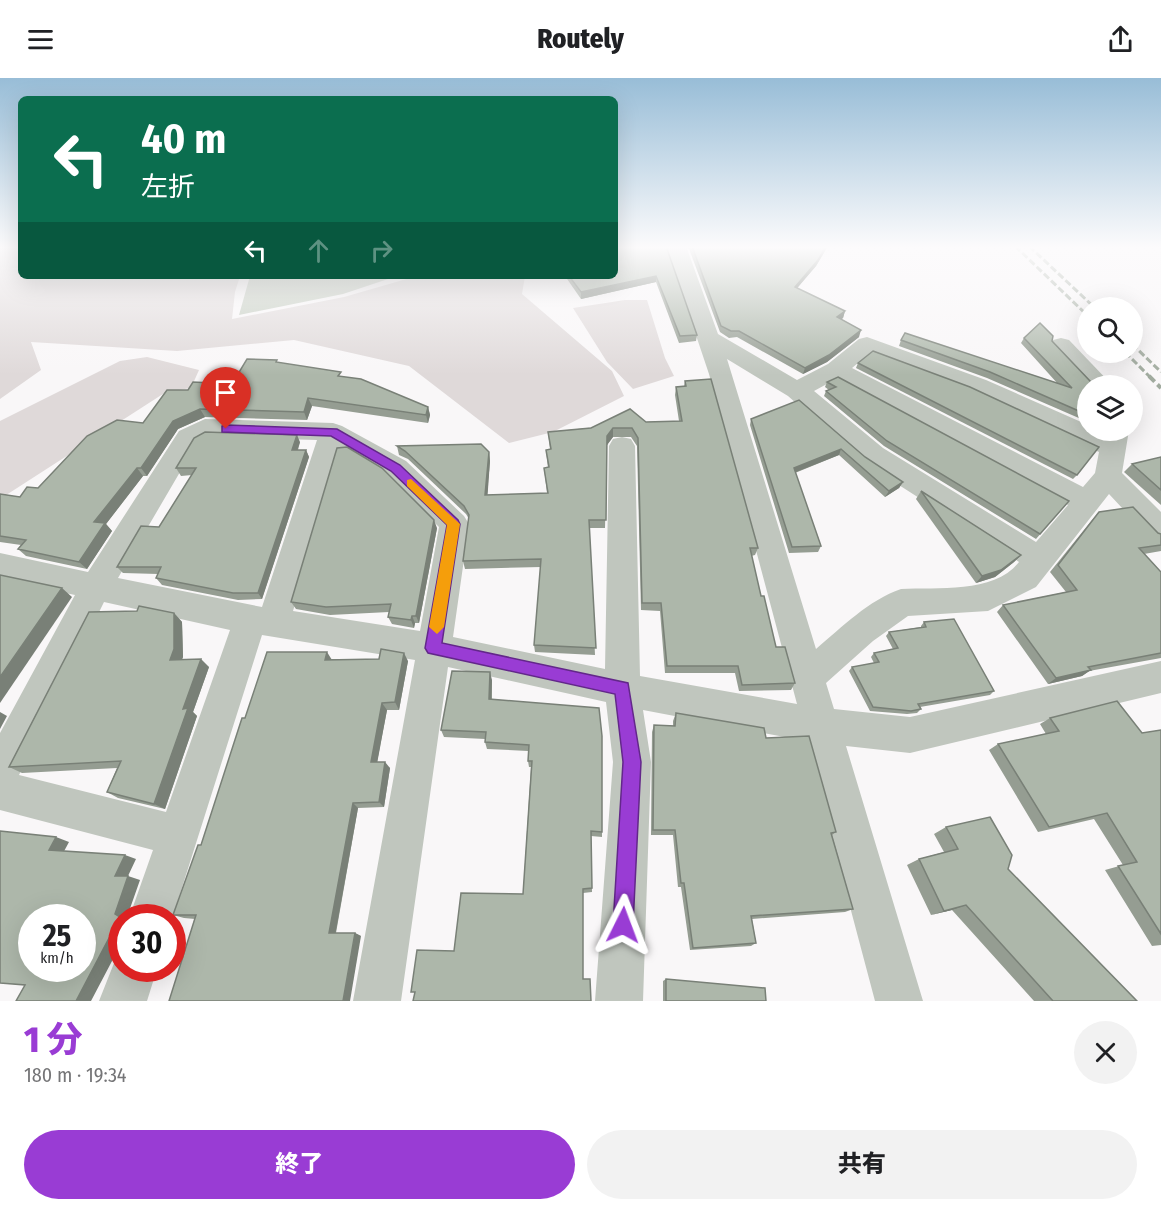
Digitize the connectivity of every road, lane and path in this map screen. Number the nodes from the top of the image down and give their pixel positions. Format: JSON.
{"nodes":[{"id":1,"x":691,"y":289,"type":"edge"},
{"id":2,"x":709,"y":338,"type":"junction"},
{"id":3,"x":1061,"y":345,"type":"dead end"},
{"id":4,"x":836,"y":369,"type":"junction"},
{"id":5,"x":1090,"y":375,"type":"edge"},
{"id":6,"x":798,"y":390,"type":"junction"},
{"id":7,"x":1077,"y":424,"type":"edge"},
{"id":8,"x":333,"y":432,"type":"junction"},
{"id":9,"x":1114,"y":441,"type":"edge"},
{"id":10,"x":622,"y":446,"type":"dead end"},
{"id":11,"x":1108,"y":476,"type":"junction"},
{"id":12,"x":1087,"y":502,"type":"junction"},
{"id":13,"x":1161,"y":531,"type":"edge"},
{"id":14,"x":1039,"y":559,"type":"junction"},
{"id":15,"x":0,"y":566,"type":"edge"},
{"id":16,"x":96,"y":586,"type":"junction"},
{"id":17,"x":261,"y":621,"type":"junction"},
{"id":18,"x":433,"y":648,"type":"junction"},
{"id":19,"x":808,"y":677,"type":"junction"},
{"id":20,"x":1161,"y":677,"type":"edge"},
{"id":21,"x":622,"y":688,"type":"junction"},
{"id":22,"x":821,"y":726,"type":"junction"},
{"id":23,"x":0,"y":772,"type":"edge"},
{"id":24,"x":0,"y":790,"type":"edge"},
{"id":25,"x":179,"y":836,"type":"junction"},
{"id":26,"x":156,"y":904,"type":"edge"},
{"id":27,"x":130,"y":982,"type":"edge"},
{"id":28,"x":123,"y":1001,"type":"edge"},
{"id":29,"x":377,"y":1001,"type":"edge"},
{"id":30,"x":619,"y":1001,"type":"edge"},
{"id":31,"x":899,"y":1001,"type":"edge"}],
"edges":[{"from":1,"to":2,"type":"street"},
{"from":2,"to":6,"type":"street"},
{"from":2,"to":19,"type":"street"},
{"from":3,"to":5,"type":"street"},
{"from":4,"to":6,"type":"street"},
{"from":4,"to":7,"type":"street"},
{"from":4,"to":12,"type":"street"},
{"from":6,"to":14,"type":"street"},
{"from":8,"to":16,"type":"street"},
{"from":8,"to":17,"type":"street"},
{"from":8,"to":18,"type":"street"},
{"from":9,"to":11,"type":"street"},
{"from":10,"to":21,"type":"street"},
{"from":11,"to":12,"type":"street"},
{"from":11,"to":13,"type":"street"},
{"from":12,"to":14,"type":"street"},
{"from":14,"to":19,"type":"street"},
{"from":15,"to":16,"type":"street"},
{"from":16,"to":17,"type":"street"},
{"from":16,"to":23,"type":"street"},
{"from":17,"to":18,"type":"street"},
{"from":17,"to":25,"type":"street"},
{"from":18,"to":21,"type":"street"},
{"from":18,"to":29,"type":"street"},
{"from":19,"to":22,"type":"street"},
{"from":20,"to":22,"type":"street"},
{"from":21,"to":22,"type":"street"},
{"from":21,"to":30,"type":"street"},
{"from":22,"to":31,"type":"street"},
{"from":24,"to":25,"type":"street"},
{"from":25,"to":26,"type":"street"},
{"from":27,"to":28,"type":"street"}]}
